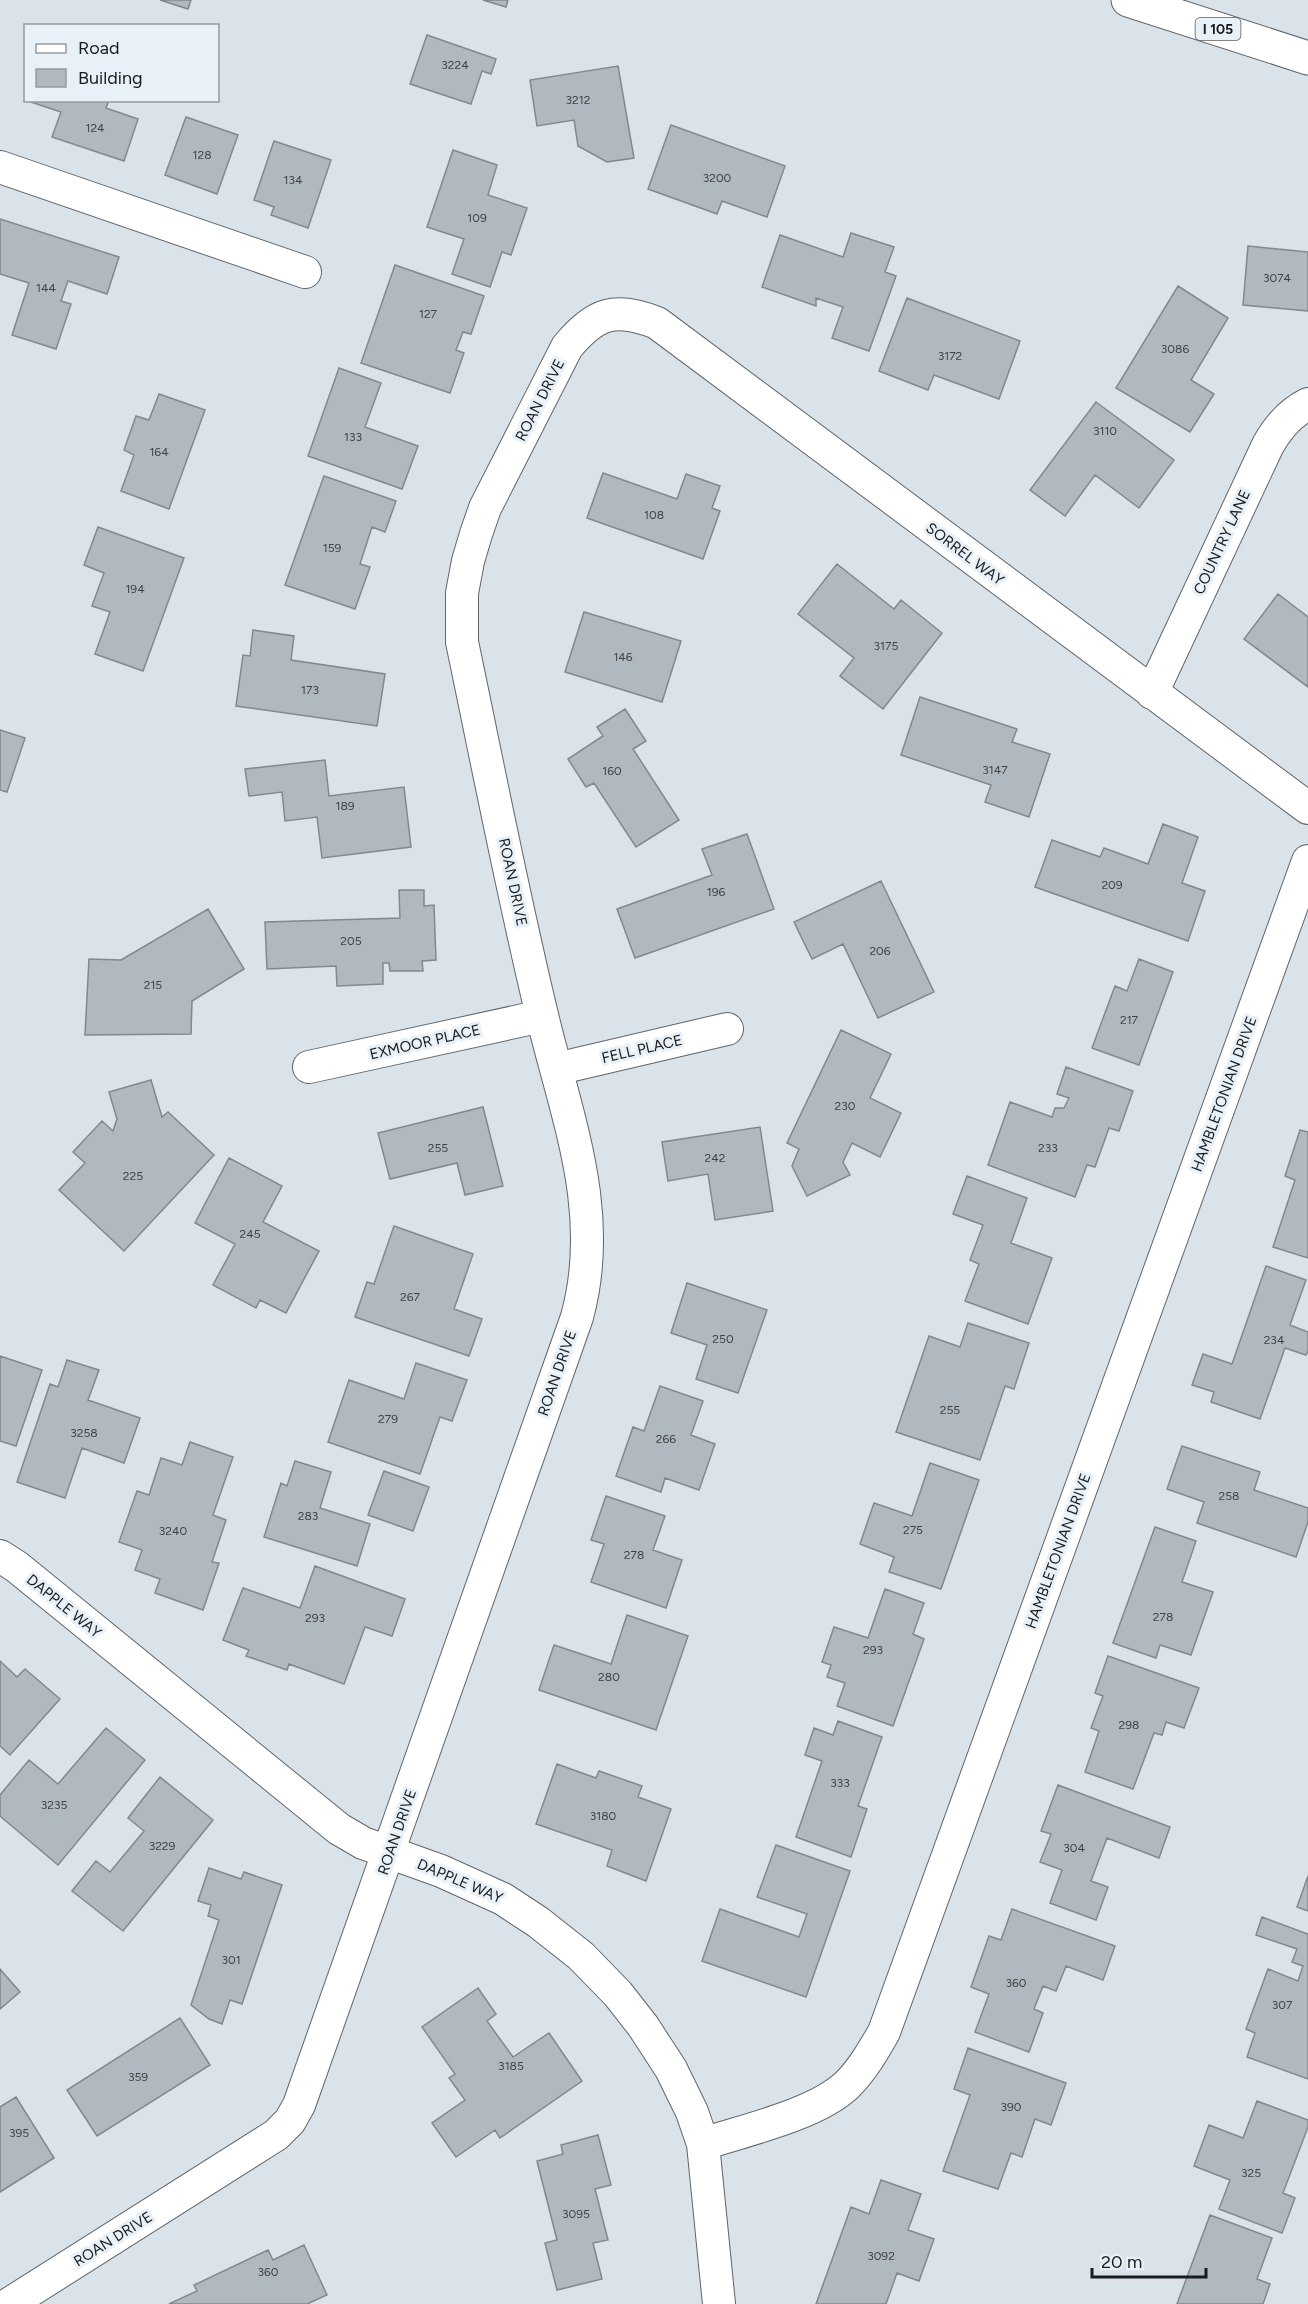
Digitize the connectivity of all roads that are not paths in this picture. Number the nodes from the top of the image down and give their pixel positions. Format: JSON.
{"nodes":[{"id":1,"x":1128,"y":0,"type":"edge"},
{"id":2,"x":1308,"y":58,"type":"edge"},
{"id":3,"x":0,"y":167,"type":"edge"},
{"id":4,"x":305,"y":272,"type":"dead end"},
{"id":5,"x":617,"y":313,"type":"joint"},
{"id":6,"x":1308,"y":404,"type":"edge"},
{"id":7,"x":1152,"y":693,"type":"junction"},
{"id":8,"x":1308,"y":808,"type":"edge"},
{"id":9,"x":1308,"y":861,"type":"edge"},
{"id":10,"x":542,"y":1016,"type":"junction"},
{"id":11,"x":727,"y":1029,"type":"dead end"},
{"id":12,"x":309,"y":1067,"type":"dead end"},
{"id":13,"x":556,"y":1069,"type":"junction"},
{"id":14,"x":0,"y":1556,"type":"edge"},
{"id":15,"x":389,"y":1852,"type":"junction"},
{"id":16,"x":703,"y":2144,"type":"junction"},
{"id":17,"x":21,"y":2301,"type":"edge"},
{"id":18,"x":719,"y":2304,"type":"edge"}],
"edges":[{"from":1,"to":2,"type":"highway","number":"I 105"},
{"from":3,"to":4,"type":"street"},
{"from":5,"to":7,"type":"street","name":"SORREL WAY"},
{"from":5,"to":10,"type":"street","name":"ROAN DRIVE"},
{"from":6,"to":7,"type":"street","name":"COUNTRY LANE"},
{"from":7,"to":8,"type":"street","name":"SORREL WAY"},
{"from":9,"to":16,"type":"street","name":"HAMBLETONIAN DRIVE"},
{"from":10,"to":12,"type":"street","name":"EXMOOR PLACE"},
{"from":10,"to":13,"type":"street","name":"ROAN DRIVE"},
{"from":11,"to":13,"type":"street","name":"FELL PLACE"},
{"from":13,"to":15,"type":"street","name":"ROAN DRIVE"},
{"from":14,"to":15,"type":"street","name":"DAPPLE WAY"},
{"from":15,"to":16,"type":"street","name":"DAPPLE WAY"},
{"from":15,"to":17,"type":"street","name":"ROAN DRIVE"},
{"from":16,"to":18,"type":"street","name":"DAPPLE WAY"}]}
